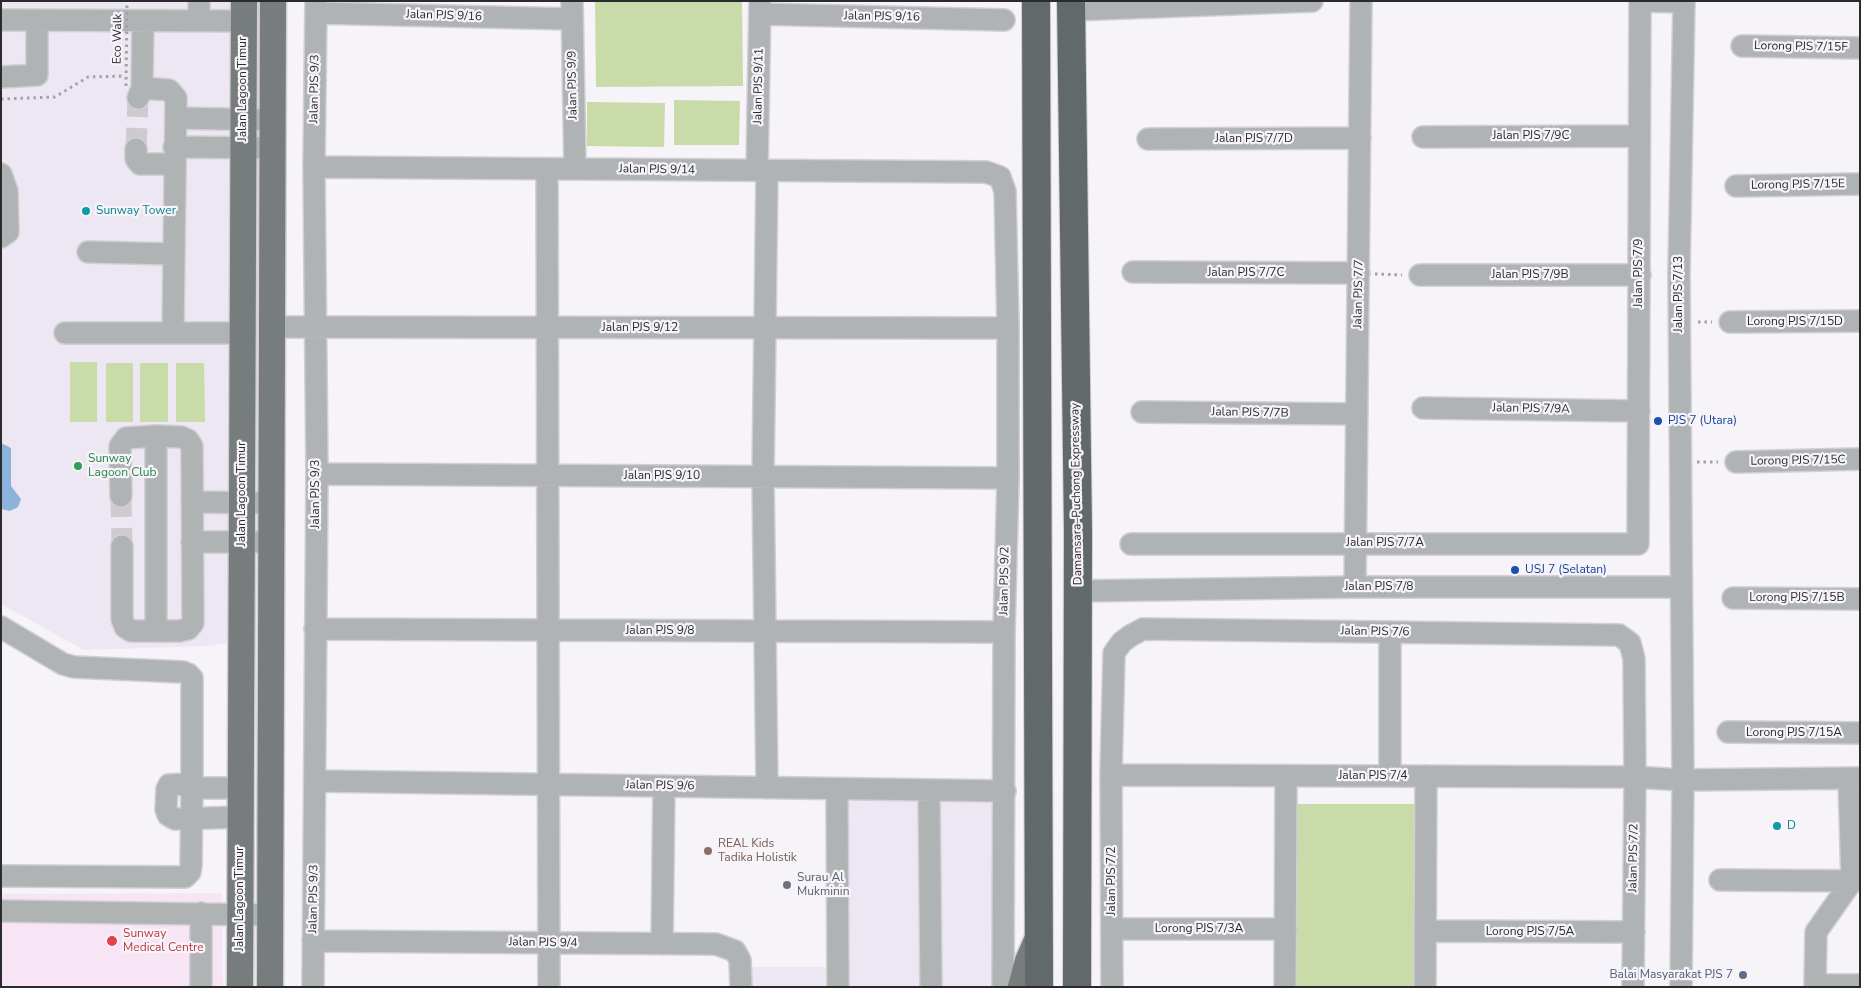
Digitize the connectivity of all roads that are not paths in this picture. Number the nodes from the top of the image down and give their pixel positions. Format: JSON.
{"nodes":[{"id":1,"x":1036,"y":1,"type":"edge"},
{"id":2,"x":1312,"y":1,"type":"edge"},
{"id":3,"x":1361,"y":1,"type":"edge"},
{"id":4,"x":1640,"y":1,"type":"edge"},
{"id":5,"x":1684,"y":2,"type":"edge"},
{"id":6,"x":1071,"y":6,"type":"edge"},
{"id":7,"x":316,"y":7,"type":"edge"},
{"id":8,"x":760,"y":8,"type":"edge"},
{"id":9,"x":572,"y":10,"type":"edge"},
{"id":10,"x":199,"y":11,"type":"edge"},
{"id":11,"x":244,"y":11,"type":"edge"},
{"id":12,"x":273,"y":11,"type":"edge"},
{"id":13,"x":10,"y":14,"type":"edge"},
{"id":14,"x":37,"y":20,"type":"junction"},
{"id":15,"x":143,"y":20,"type":"junction"},
{"id":16,"x":1004,"y":20,"type":"dead end"},
{"id":17,"x":1742,"y":46,"type":"dead end"},
{"id":18,"x":1860,"y":48,"type":"edge"},
{"id":19,"x":1,"y":77,"type":"edge"},
{"id":20,"x":176,"y":118,"type":"junction"},
{"id":21,"x":243,"y":119,"type":"junction"},
{"id":22,"x":273,"y":120,"type":"junction"},
{"id":23,"x":1639,"y":136,"type":"junction"},
{"id":24,"x":1423,"y":137,"type":"dead end"},
{"id":25,"x":1360,"y":138,"type":"junction"},
{"id":26,"x":1148,"y":139,"type":"dead end"},
{"id":27,"x":243,"y":148,"type":"junction"},
{"id":28,"x":273,"y":148,"type":"junction"},
{"id":29,"x":136,"y":149,"type":"dead end"},
{"id":30,"x":174,"y":156,"type":"junction"},
{"id":31,"x":314,"y":167,"type":"junction"},
{"id":32,"x":547,"y":169,"type":"junction"},
{"id":33,"x":575,"y":169,"type":"junction"},
{"id":34,"x":762,"y":171,"type":"junction"},
{"id":35,"x":1,"y":174,"type":"edge"},
{"id":36,"x":1000,"y":177,"type":"joint"},
{"id":37,"x":1860,"y":184,"type":"edge"},
{"id":38,"x":1736,"y":186,"type":"dead end"},
{"id":39,"x":1,"y":237,"type":"edge"},
{"id":40,"x":88,"y":252,"type":"dead end"},
{"id":41,"x":174,"y":254,"type":"junction"},
{"id":42,"x":1133,"y":272,"type":"dead end"},
{"id":43,"x":1359,"y":273,"type":"junction"},
{"id":44,"x":1420,"y":275,"type":"road end"},
{"id":45,"x":1640,"y":275,"type":"junction"},
{"id":46,"x":1860,"y":321,"type":"edge"},
{"id":47,"x":1730,"y":322,"type":"road end"},
{"id":48,"x":272,"y":327,"type":"junction"},
{"id":49,"x":314,"y":327,"type":"junction"},
{"id":50,"x":548,"y":327,"type":"junction"},
{"id":51,"x":765,"y":328,"type":"junction"},
{"id":52,"x":1008,"y":328,"type":"junction"},
{"id":53,"x":173,"y":333,"type":"junction"},
{"id":54,"x":242,"y":333,"type":"junction"},
{"id":55,"x":65,"y":334,"type":"dead end"},
{"id":56,"x":1423,"y":408,"type":"dead end"},
{"id":57,"x":1639,"y":411,"type":"junction"},
{"id":58,"x":1142,"y":412,"type":"dead end"},
{"id":59,"x":1357,"y":414,"type":"junction"},
{"id":60,"x":156,"y":436,"type":"junction"},
{"id":61,"x":1860,"y":459,"type":"edge"},
{"id":62,"x":1736,"y":462,"type":"road end"},
{"id":63,"x":317,"y":474,"type":"junction"},
{"id":64,"x":548,"y":476,"type":"junction"},
{"id":65,"x":764,"y":477,"type":"junction"},
{"id":66,"x":1008,"y":478,"type":"junction"},
{"id":67,"x":121,"y":496,"type":"tunnel mouth"},
{"id":68,"x":192,"y":502,"type":"junction"},
{"id":69,"x":242,"y":502,"type":"junction"},
{"id":70,"x":272,"y":503,"type":"junction"},
{"id":71,"x":192,"y":542,"type":"junction"},
{"id":72,"x":241,"y":542,"type":"junction"},
{"id":73,"x":271,"y":542,"type":"junction"},
{"id":74,"x":1356,"y":543,"type":"junction"},
{"id":75,"x":1131,"y":544,"type":"dead end"},
{"id":76,"x":1638,"y":544,"type":"joint"},
{"id":77,"x":122,"y":546,"type":"tunnel mouth"},
{"id":78,"x":1355,"y":586,"type":"junction"},
{"id":79,"x":1680,"y":586,"type":"junction"},
{"id":80,"x":1078,"y":591,"type":"junction"},
{"id":81,"x":1734,"y":598,"type":"dead end"},
{"id":82,"x":1860,"y":598,"type":"edge"},
{"id":83,"x":1,"y":626,"type":"edge"},
{"id":84,"x":315,"y":629,"type":"junction"},
{"id":85,"x":548,"y":630,"type":"junction"},
{"id":86,"x":156,"y":631,"type":"junction"},
{"id":87,"x":765,"y":631,"type":"junction"},
{"id":88,"x":1004,"y":632,"type":"junction"},
{"id":89,"x":1390,"y":632,"type":"junction"},
{"id":90,"x":1728,"y":732,"type":"dead end"},
{"id":91,"x":1860,"y":733,"type":"edge"},
{"id":92,"x":1111,"y":775,"type":"junction"},
{"id":93,"x":1286,"y":776,"type":"junction"},
{"id":94,"x":1390,"y":776,"type":"junction"},
{"id":95,"x":1426,"y":776,"type":"junction"},
{"id":96,"x":1635,"y":777,"type":"junction"},
{"id":97,"x":1854,"y":778,"type":"edge"},
{"id":98,"x":1683,"y":780,"type":"junction"},
{"id":99,"x":315,"y":781,"type":"junction"},
{"id":100,"x":549,"y":785,"type":"junction"},
{"id":101,"x":664,"y":786,"type":"junction"},
{"id":102,"x":192,"y":788,"type":"junction"},
{"id":103,"x":240,"y":788,"type":"junction"},
{"id":104,"x":766,"y":788,"type":"junction"},
{"id":105,"x":837,"y":789,"type":"junction"},
{"id":106,"x":930,"y":790,"type":"junction"},
{"id":107,"x":1005,"y":791,"type":"junction"},
{"id":108,"x":191,"y":817,"type":"junction"},
{"id":109,"x":240,"y":817,"type":"junction"},
{"id":110,"x":1,"y":876,"type":"edge"},
{"id":111,"x":1720,"y":880,"type":"dead end"},
{"id":112,"x":1856,"y":881,"type":"edge"},
{"id":113,"x":1,"y":911,"type":"edge"},
{"id":114,"x":201,"y":913,"type":"junction"},
{"id":115,"x":240,"y":914,"type":"junction"},
{"id":116,"x":270,"y":915,"type":"junction"},
{"id":117,"x":1112,"y":929,"type":"junction"},
{"id":118,"x":1286,"y":929,"type":"junction"},
{"id":119,"x":1426,"y":931,"type":"junction"},
{"id":120,"x":1634,"y":932,"type":"junction"},
{"id":121,"x":1039,"y":937,"type":"junction"},
{"id":122,"x":313,"y":941,"type":"junction"},
{"id":123,"x":549,"y":943,"type":"junction"},
{"id":124,"x":662,"y":944,"type":"junction"},
{"id":125,"x":1815,"y":986,"type":"edge"},
{"id":126,"x":1860,"y":986,"type":"edge"},
{"id":127,"x":201,"y":987,"type":"edge"},
{"id":128,"x":240,"y":987,"type":"edge"},
{"id":129,"x":270,"y":987,"type":"edge"},
{"id":130,"x":312,"y":987,"type":"edge"},
{"id":131,"x":549,"y":987,"type":"edge"},
{"id":132,"x":741,"y":987,"type":"edge"},
{"id":133,"x":838,"y":987,"type":"edge"},
{"id":134,"x":931,"y":987,"type":"edge"},
{"id":135,"x":1003,"y":987,"type":"edge"},
{"id":136,"x":1021,"y":987,"type":"edge"},
{"id":137,"x":1039,"y":987,"type":"edge"},
{"id":138,"x":1077,"y":987,"type":"edge"},
{"id":139,"x":1112,"y":987,"type":"edge"},
{"id":140,"x":1285,"y":987,"type":"edge"},
{"id":141,"x":1426,"y":987,"type":"edge"},
{"id":142,"x":1633,"y":987,"type":"edge"},
{"id":143,"x":1681,"y":987,"type":"edge"}],
"edges":[{"from":1,"to":121,"type":"highway"},
{"from":2,"to":6,"type":"street"},
{"from":3,"to":25,"type":"street","name":"Jalan PJS 7/7"},
{"from":4,"to":5,"type":"street"},
{"from":4,"to":23,"type":"street","name":"Jalan PJS 7/9"},
{"from":5,"to":79,"type":"street","name":"Jalan PJS 7/13"},
{"from":6,"to":80,"type":"highway","name":"Damansara–Puchong Expressway"},
{"from":7,"to":9,"type":"street","name":"Jalan PJS 9/16"},
{"from":7,"to":31,"type":"street","name":"Jalan PJS 9/3"},
{"from":8,"to":16,"type":"street","name":"Jalan PJS 9/16"},
{"from":8,"to":34,"type":"street","name":"Jalan PJS 9/11"},
{"from":9,"to":33,"type":"street","name":"Jalan PJS 9/9"},
{"from":10,"to":11,"type":"street"},
{"from":10,"to":15,"type":"street"},
{"from":11,"to":12,"type":"main road"},
{"from":11,"to":21,"type":"main road","name":"Jalan Lagoon Timur"},
{"from":12,"to":22,"type":"main road"},
{"from":13,"to":14,"type":"street"},
{"from":14,"to":15,"type":"street"},
{"from":14,"to":19,"type":"street"},
{"from":15,"to":20,"type":"street"},
{"from":17,"to":18,"type":"street","name":"Lorong PJS 7/15F"},
{"from":20,"to":21,"type":"street"},
{"from":20,"to":30,"type":"street"},
{"from":21,"to":22,"type":"street"},
{"from":21,"to":27,"type":"main road","name":"Jalan Lagoon Timur"},
{"from":22,"to":28,"type":"main road"},
{"from":23,"to":24,"type":"street","name":"Jalan PJS 7/9C"},
{"from":23,"to":45,"type":"street","name":"Jalan PJS 7/9"},
{"from":25,"to":26,"type":"street","name":"Jalan PJS 7/7D"},
{"from":25,"to":43,"type":"street","name":"Jalan PJS 7/7"},
{"from":27,"to":28,"type":"street"},
{"from":27,"to":30,"type":"street"},
{"from":27,"to":54,"type":"main road","name":"Jalan Lagoon Timur"},
{"from":28,"to":48,"type":"main road"},
{"from":29,"to":30,"type":"street"},
{"from":30,"to":41,"type":"street"},
{"from":31,"to":32,"type":"street","name":"Jalan PJS 9/14"},
{"from":31,"to":49,"type":"street","name":"Jalan PJS 9/3"},
{"from":32,"to":33,"type":"street","name":"Jalan PJS 9/14"},
{"from":32,"to":50,"type":"street"},
{"from":33,"to":34,"type":"street","name":"Jalan PJS 9/14"},
{"from":34,"to":36,"type":"street","name":"Jalan PJS 9/14"},
{"from":34,"to":51,"type":"street","name":"Jalan PJS 9/11"},
{"from":35,"to":39,"type":"street"},
{"from":36,"to":52,"type":"street","name":"Jalan PJS 9/2"},
{"from":37,"to":38,"type":"street","name":"Lorong PJS 7/15E"},
{"from":40,"to":41,"type":"street"},
{"from":41,"to":53,"type":"street"},
{"from":42,"to":43,"type":"street","name":"Jalan PJS 7/7C"},
{"from":43,"to":59,"type":"street","name":"Jalan PJS 7/7"},
{"from":44,"to":45,"type":"street","name":"Jalan PJS 7/9B"},
{"from":45,"to":57,"type":"street","name":"Jalan PJS 7/9"},
{"from":46,"to":47,"type":"street","name":"Lorong PJS 7/15D"},
{"from":48,"to":49,"type":"street","name":"Jalan PJS 9/12"},
{"from":48,"to":70,"type":"main road"},
{"from":49,"to":50,"type":"street","name":"Jalan PJS 9/12"},
{"from":49,"to":63,"type":"street","name":"Jalan PJS 9/3"},
{"from":50,"to":51,"type":"street","name":"Jalan PJS 9/12"},
{"from":50,"to":64,"type":"street"},
{"from":51,"to":52,"type":"street","name":"Jalan PJS 9/12"},
{"from":51,"to":65,"type":"street","name":"Jalan PJS 9/11"},
{"from":52,"to":66,"type":"street","name":"Jalan PJS 9/2"},
{"from":53,"to":54,"type":"street"},
{"from":53,"to":55,"type":"street"},
{"from":54,"to":69,"type":"main road","name":"Jalan Lagoon Timur"},
{"from":56,"to":57,"type":"street","name":"Jalan PJS 7/9A"},
{"from":57,"to":76,"type":"street","name":"Jalan PJS 7/9"},
{"from":58,"to":59,"type":"street","name":"Jalan PJS 7/7B"},
{"from":59,"to":74,"type":"street","name":"Jalan PJS 7/7"},
{"from":60,"to":67,"type":"street"},
{"from":60,"to":68,"type":"street"},
{"from":60,"to":86,"type":"street"},
{"from":61,"to":62,"type":"street","name":"Lorong PJS 7/15C"},
{"from":63,"to":64,"type":"street","name":"Jalan PJS 9/10"},
{"from":63,"to":84,"type":"street","name":"Jalan PJS 9/3"},
{"from":64,"to":65,"type":"street","name":"Jalan PJS 9/10"},
{"from":64,"to":85,"type":"street"},
{"from":65,"to":66,"type":"street","name":"Jalan PJS 9/10"},
{"from":65,"to":87,"type":"street","name":"Jalan PJS 9/11"},
{"from":66,"to":88,"type":"street","name":"Jalan PJS 9/2"},
{"from":68,"to":69,"type":"street"},
{"from":68,"to":71,"type":"street"},
{"from":69,"to":70,"type":"street"},
{"from":69,"to":72,"type":"main road","name":"Jalan Lagoon Timur"},
{"from":70,"to":73,"type":"main road"},
{"from":71,"to":72,"type":"street"},
{"from":71,"to":86,"type":"street"},
{"from":72,"to":73,"type":"street"},
{"from":72,"to":103,"type":"main road","name":"Jalan Lagoon Timur"},
{"from":73,"to":116,"type":"main road"},
{"from":74,"to":75,"type":"street","name":"Jalan PJS 7/7A"},
{"from":74,"to":76,"type":"street","name":"Jalan PJS 7/7A"},
{"from":74,"to":78,"type":"street","name":"Jalan PJS 7/7"},
{"from":77,"to":86,"type":"street"},
{"from":78,"to":79,"type":"street","name":"Jalan PJS 7/8"},
{"from":78,"to":80,"type":"street","name":"Jalan PJS 7/8"},
{"from":79,"to":98,"type":"street","name":"Jalan PJS 7/13"},
{"from":80,"to":138,"type":"highway","name":"Damansara–Puchong Expressway"},
{"from":81,"to":82,"type":"street","name":"Lorong PJS 7/15B"},
{"from":83,"to":102,"type":"street"},
{"from":84,"to":85,"type":"street","name":"Jalan PJS 9/8"},
{"from":84,"to":99,"type":"street","name":"Jalan PJS 9/3"},
{"from":85,"to":87,"type":"street","name":"Jalan PJS 9/8"},
{"from":85,"to":100,"type":"street"},
{"from":87,"to":88,"type":"street","name":"Jalan PJS 9/8"},
{"from":87,"to":104,"type":"street","name":"Jalan PJS 9/11"},
{"from":88,"to":107,"type":"street","name":"Jalan PJS 9/2"},
{"from":89,"to":92,"type":"street","name":"Jalan PJS 7/6"},
{"from":89,"to":94,"type":"street"},
{"from":89,"to":96,"type":"street","name":"Jalan PJS 7/6"},
{"from":90,"to":91,"type":"street","name":"Lorong PJS 7/15A"},
{"from":92,"to":93,"type":"street","name":"Jalan PJS 7/4"},
{"from":92,"to":117,"type":"street","name":"Jalan PJS 7/2"},
{"from":93,"to":94,"type":"street","name":"Jalan PJS 7/4"},
{"from":93,"to":118,"type":"street"},
{"from":94,"to":95,"type":"street","name":"Jalan PJS 7/4"},
{"from":95,"to":96,"type":"street","name":"Jalan PJS 7/4"},
{"from":95,"to":119,"type":"street"},
{"from":96,"to":98,"type":"street"},
{"from":96,"to":120,"type":"street","name":"Jalan PJS 7/2"},
{"from":97,"to":98,"type":"street"},
{"from":97,"to":112,"type":"street"},
{"from":98,"to":143,"type":"street","name":"Jalan PJS 7/13"},
{"from":99,"to":100,"type":"street","name":"Jalan PJS 9/6"},
{"from":99,"to":122,"type":"street","name":"Jalan PJS 9/3"},
{"from":100,"to":101,"type":"street","name":"Jalan PJS 9/6"},
{"from":100,"to":123,"type":"street"},
{"from":101,"to":104,"type":"street","name":"Jalan PJS 9/6"},
{"from":101,"to":124,"type":"street"},
{"from":102,"to":103,"type":"street"},
{"from":102,"to":108,"type":"street"},
{"from":103,"to":109,"type":"main road","name":"Jalan Lagoon Timur"},
{"from":104,"to":105,"type":"street","name":"Jalan PJS 9/6"},
{"from":105,"to":106,"type":"street","name":"Jalan PJS 9/6"},
{"from":105,"to":133,"type":"street"},
{"from":106,"to":107,"type":"street","name":"Jalan PJS 9/6"},
{"from":106,"to":134,"type":"street"},
{"from":107,"to":135,"type":"street","name":"Jalan PJS 9/2"},
{"from":108,"to":109,"type":"street"},
{"from":108,"to":110,"type":"street"},
{"from":109,"to":115,"type":"main road","name":"Jalan Lagoon Timur"},
{"from":111,"to":112,"type":"street"},
{"from":112,"to":125,"type":"street"},
{"from":113,"to":114,"type":"street"},
{"from":114,"to":115,"type":"street"},
{"from":114,"to":127,"type":"street"},
{"from":115,"to":116,"type":"street"},
{"from":115,"to":128,"type":"main road","name":"Jalan Lagoon Timur"},
{"from":116,"to":129,"type":"main road"},
{"from":117,"to":118,"type":"street","name":"Lorong PJS 7/3A"},
{"from":117,"to":139,"type":"street","name":"Jalan PJS 7/2"},
{"from":118,"to":140,"type":"street"},
{"from":119,"to":120,"type":"street","name":"Lorong PJS 7/5A"},
{"from":119,"to":141,"type":"street"},
{"from":120,"to":142,"type":"street","name":"Jalan PJS 7/2"},
{"from":121,"to":136,"type":"main road"},
{"from":121,"to":137,"type":"highway"},
{"from":122,"to":123,"type":"street","name":"Jalan PJS 9/4"},
{"from":122,"to":130,"type":"street","name":"Jalan PJS 9/3"},
{"from":123,"to":124,"type":"street","name":"Jalan PJS 9/4"},
{"from":123,"to":131,"type":"street"},
{"from":124,"to":132,"type":"street","name":"Jalan PJS 9/4"},
{"from":125,"to":126,"type":"street"}]}
